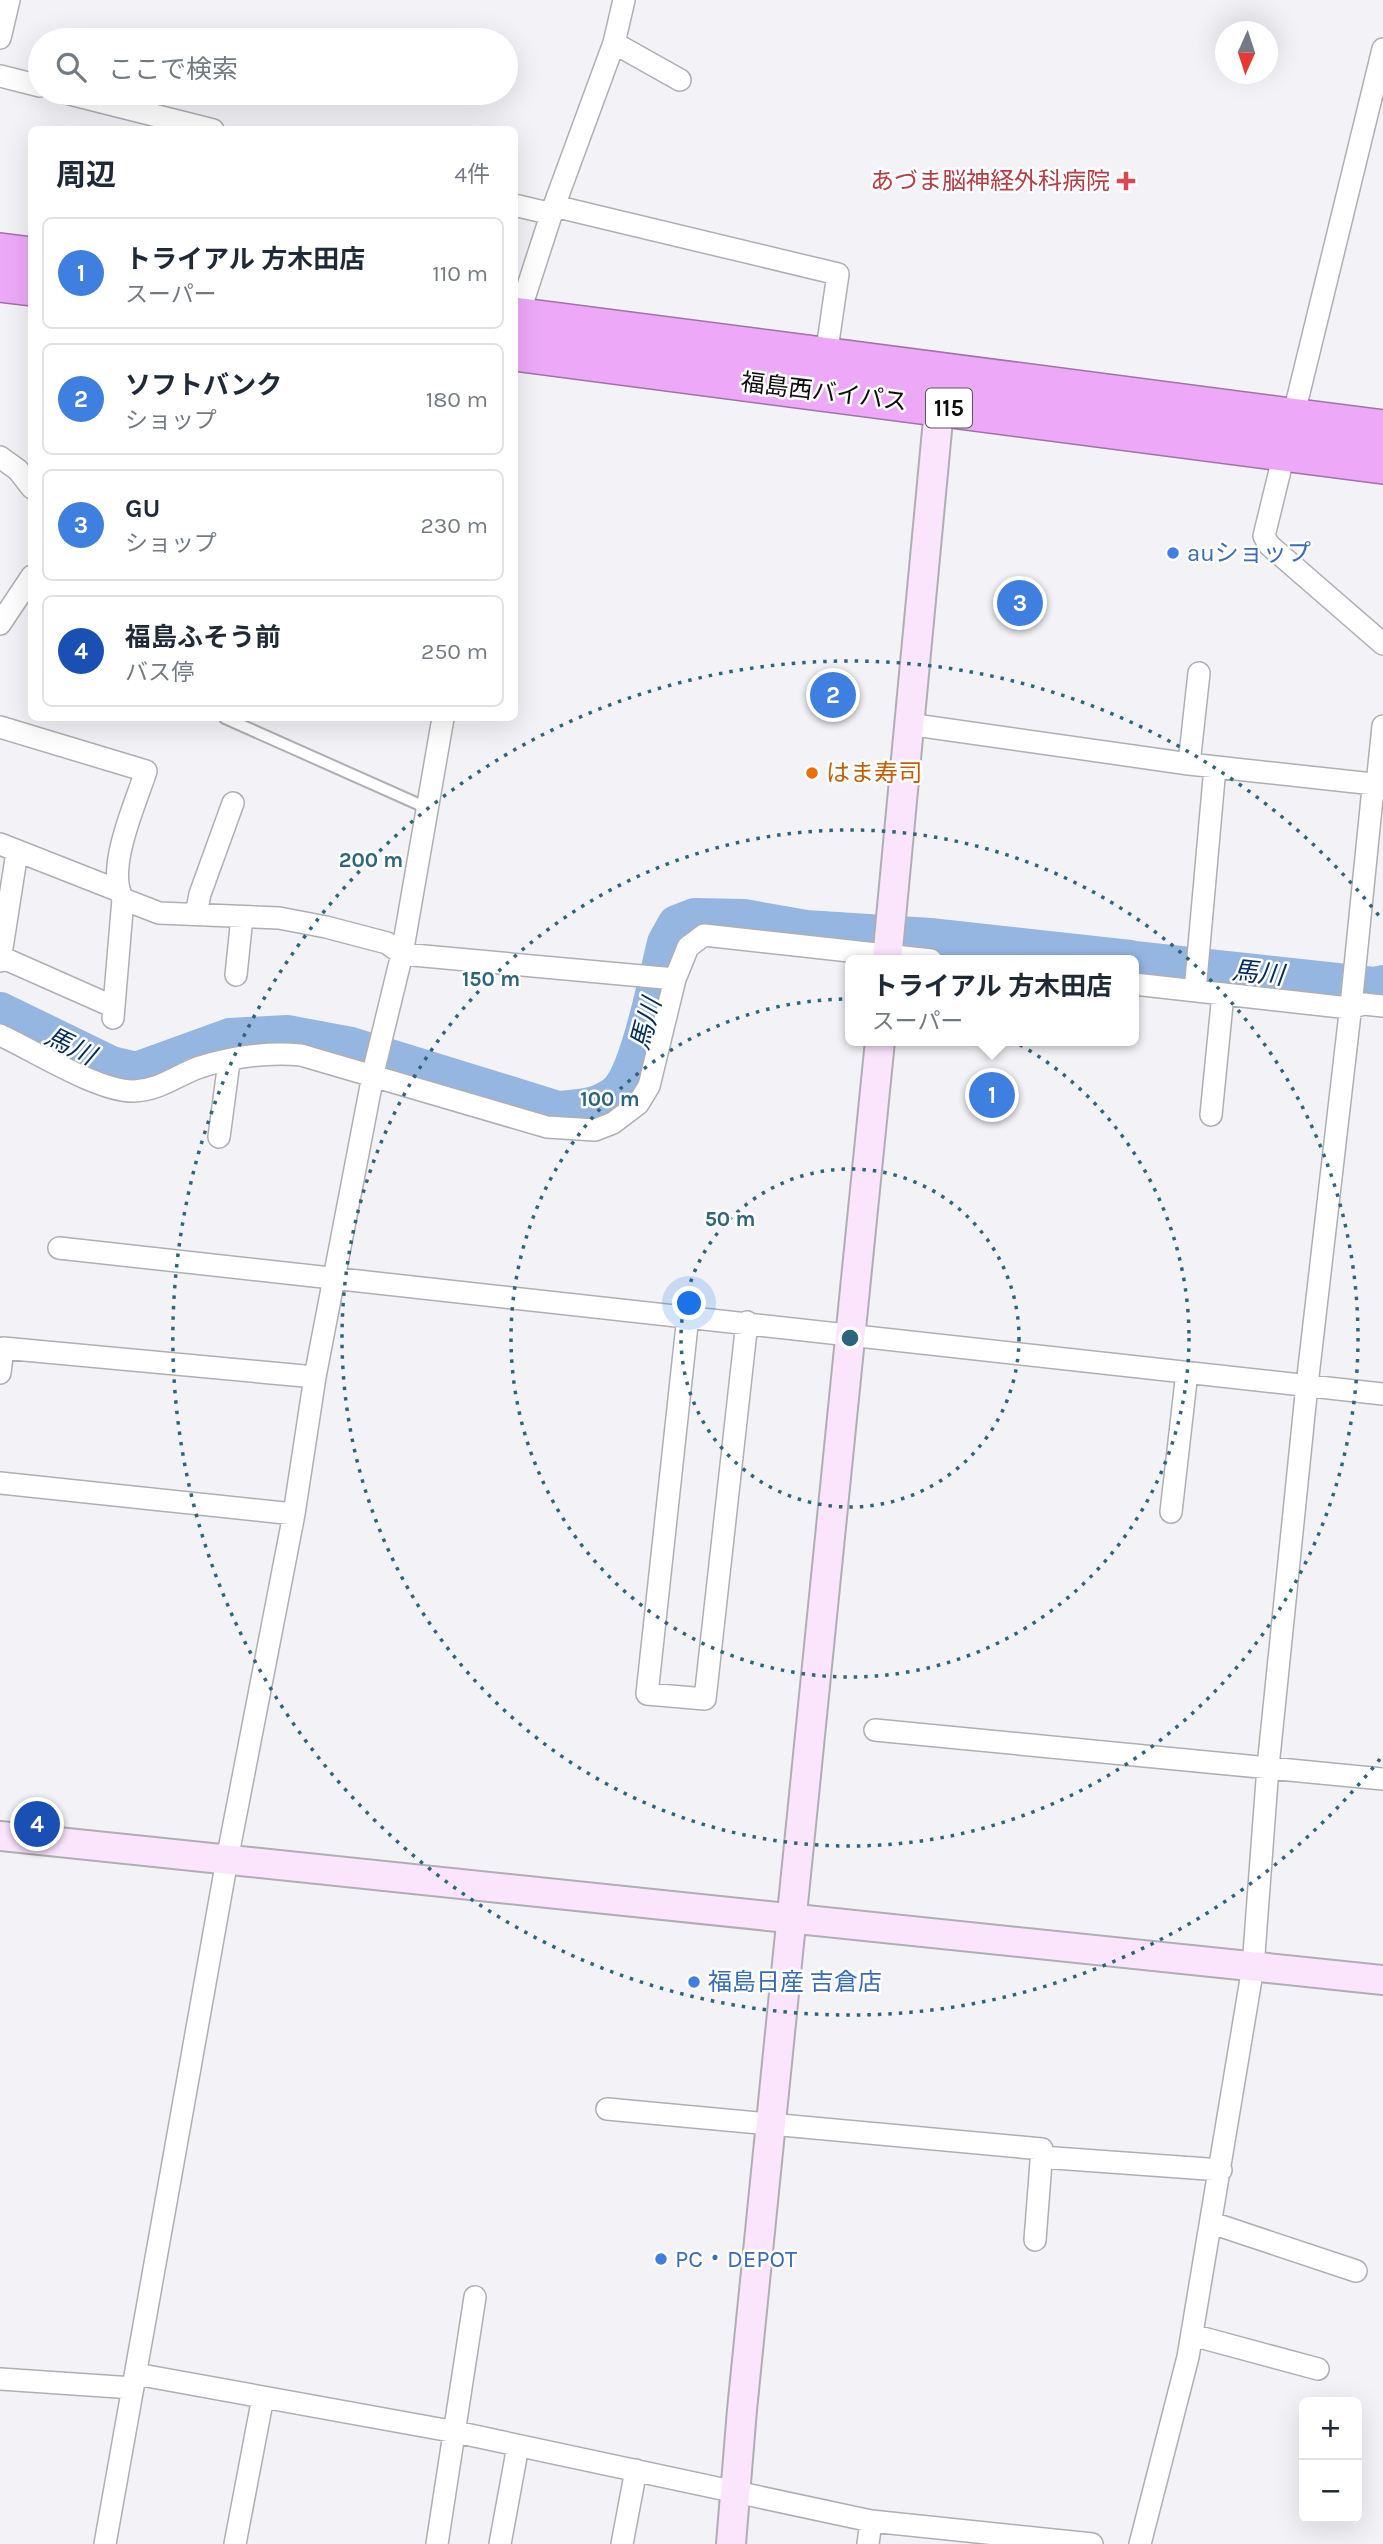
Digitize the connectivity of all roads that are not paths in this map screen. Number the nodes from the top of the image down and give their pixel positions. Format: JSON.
{"nodes":[{"id":1,"x":9,"y":0,"type":"edge"},
{"id":2,"x":624,"y":0,"type":"edge"},
{"id":3,"x":0,"y":38,"type":"edge"},
{"id":4,"x":614,"y":44,"type":"junction"},
{"id":5,"x":1383,"y":49,"type":"edge"},
{"id":6,"x":0,"y":76,"type":"edge"},
{"id":7,"x":680,"y":80,"type":"dead end"},
{"id":8,"x":28,"y":83,"type":"edge"},
{"id":9,"x":114,"y":105,"type":"edge"},
{"id":10,"x":198,"y":126,"type":"edge"},
{"id":11,"x":518,"y":206,"type":"edge"},
{"id":12,"x":553,"y":210,"type":"junction"},
{"id":13,"x":0,"y":252,"type":"edge"},
{"id":14,"x":28,"y":256,"type":"edge"},
{"id":15,"x":0,"y":283,"type":"edge"},
{"id":16,"x":28,"y":286,"type":"edge"},
{"id":17,"x":518,"y":319,"type":"edge"},
{"id":18,"x":518,"y":328,"type":"edge"},
{"id":19,"x":518,"y":329,"type":"edge"},
{"id":20,"x":826,"y":356,"type":"junction"},
{"id":21,"x":943,"y":370,"type":"junction"},
{"id":22,"x":939,"y":407,"type":"junction"},
{"id":23,"x":1290,"y":417,"type":"junction"},
{"id":24,"x":1383,"y":429,"type":"edge"},
{"id":25,"x":1283,"y":452,"type":"junction"},
{"id":26,"x":0,"y":457,"type":"edge"},
{"id":27,"x":1383,"y":465,"type":"edge"},
{"id":28,"x":28,"y":483,"type":"edge"},
{"id":29,"x":28,"y":582,"type":"edge"},
{"id":30,"x":0,"y":624,"type":"edge"},
{"id":31,"x":1383,"y":644,"type":"edge"},
{"id":32,"x":1199,"y":673,"type":"dead end"},
{"id":33,"x":232,"y":721,"type":"edge"},
{"id":34,"x":442,"y":721,"type":"edge"},
{"id":35,"x":908,"y":724,"type":"junction"},
{"id":36,"x":1383,"y":726,"type":"edge"},
{"id":37,"x":0,"y":727,"type":"edge"},
{"id":38,"x":1189,"y":764,"type":"junction"},
{"id":39,"x":1215,"y":766,"type":"junction"},
{"id":40,"x":1380,"y":785,"type":"edge"},
{"id":41,"x":233,"y":803,"type":"dead end"},
{"id":42,"x":427,"y":808,"type":"junction"},
{"id":43,"x":8,"y":848,"type":"edge"},
{"id":44,"x":120,"y":895,"type":"junction"},
{"id":45,"x":196,"y":914,"type":"junction"},
{"id":46,"x":242,"y":917,"type":"junction"},
{"id":47,"x":402,"y":954,"type":"junction"},
{"id":48,"x":888,"y":955,"type":"edge"},
{"id":49,"x":1,"y":959,"type":"edge"},
{"id":50,"x":236,"y":975,"type":"dead end"},
{"id":51,"x":663,"y":979,"type":"junction"},
{"id":52,"x":1139,"y":984,"type":"edge"},
{"id":53,"x":1195,"y":985,"type":"junction"},
{"id":54,"x":1223,"y":994,"type":"junction"},
{"id":55,"x":1351,"y":1002,"type":"junction"},
{"id":56,"x":1383,"y":1006,"type":"edge"},
{"id":57,"x":0,"y":1035,"type":"edge"},
{"id":58,"x":880,"y":1046,"type":"edge"},
{"id":59,"x":229,"y":1062,"type":"junction"},
{"id":60,"x":374,"y":1070,"type":"junction"},
{"id":61,"x":1211,"y":1115,"type":"dead end"},
{"id":62,"x":219,"y":1137,"type":"dead end"},
{"id":63,"x":59,"y":1248,"type":"dead end"},
{"id":64,"x":336,"y":1276,"type":"junction"},
{"id":65,"x":688,"y":1316,"type":"junction"},
{"id":66,"x":747,"y":1322,"type":"junction"},
{"id":67,"x":852,"y":1333,"type":"junction"},
{"id":68,"x":1187,"y":1372,"type":"junction"},
{"id":69,"x":0,"y":1373,"type":"edge"},
{"id":70,"x":315,"y":1377,"type":"junction"},
{"id":71,"x":1307,"y":1385,"type":"junction"},
{"id":72,"x":1383,"y":1394,"type":"edge"},
{"id":73,"x":0,"y":1483,"type":"edge"},
{"id":74,"x":1171,"y":1511,"type":"dead end"},
{"id":75,"x":294,"y":1514,"type":"junction"},
{"id":76,"x":875,"y":1730,"type":"dead end"},
{"id":77,"x":1268,"y":1767,"type":"junction"},
{"id":78,"x":1383,"y":1779,"type":"edge"},
{"id":79,"x":0,"y":1836,"type":"edge"},
{"id":80,"x":227,"y":1860,"type":"junction"},
{"id":81,"x":791,"y":1917,"type":"junction"},
{"id":82,"x":1253,"y":1967,"type":"junction"},
{"id":83,"x":1383,"y":1980,"type":"edge"},
{"id":84,"x":607,"y":2109,"type":"dead end"},
{"id":85,"x":771,"y":2124,"type":"junction"},
{"id":86,"x":1041,"y":2157,"type":"junction"},
{"id":87,"x":1221,"y":2170,"type":"junction"},
{"id":88,"x":1212,"y":2223,"type":"junction"},
{"id":89,"x":1035,"y":2240,"type":"dead end"},
{"id":90,"x":1356,"y":2271,"type":"dead end"},
{"id":91,"x":475,"y":2297,"type":"dead end"},
{"id":92,"x":1192,"y":2335,"type":"junction"},
{"id":93,"x":1318,"y":2369,"type":"dead end"},
{"id":94,"x":0,"y":2379,"type":"edge"},
{"id":95,"x":134,"y":2381,"type":"junction"},
{"id":96,"x":263,"y":2397,"type":"junction"},
{"id":97,"x":456,"y":2432,"type":"junction"},
{"id":98,"x":518,"y":2446,"type":"junction"},
{"id":99,"x":636,"y":2470,"type":"junction"},
{"id":100,"x":736,"y":2490,"type":"junction"},
{"id":101,"x":871,"y":2521,"type":"junction"},
{"id":102,"x":105,"y":2544,"type":"edge"},
{"id":103,"x":235,"y":2544,"type":"edge"},
{"id":104,"x":437,"y":2544,"type":"edge"},
{"id":105,"x":500,"y":2544,"type":"edge"},
{"id":106,"x":622,"y":2544,"type":"edge"},
{"id":107,"x":731,"y":2544,"type":"edge"},
{"id":108,"x":868,"y":2544,"type":"edge"},
{"id":109,"x":1092,"y":2544,"type":"edge"},
{"id":110,"x":1140,"y":2544,"type":"edge"}],
"edges":[{"from":1,"to":3,"type":"street"},
{"from":2,"to":4,"type":"street"},
{"from":4,"to":7,"type":"street"},
{"from":4,"to":12,"type":"street"},
{"from":5,"to":23,"type":"street"},
{"from":6,"to":8,"type":"street"},
{"from":9,"to":10,"type":"street"},
{"from":11,"to":12,"type":"street"},
{"from":12,"to":17,"type":"street"},
{"from":12,"to":20,"type":"street"},
{"from":13,"to":14,"type":"highway"},
{"from":15,"to":16,"type":"highway"},
{"from":18,"to":20,"type":"highway","name":"福島西バイパス","number":"115"},
{"from":19,"to":22,"type":"highway","name":"福島西バイパス","number":"115"},
{"from":20,"to":21,"type":"highway","name":"福島西バイパス","number":"115"},
{"from":21,"to":22,"type":"street"},
{"from":21,"to":23,"type":"highway","name":"福島西バイパス","number":"115"},
{"from":22,"to":25,"type":"highway","name":"福島西バイパス","number":"115"},
{"from":22,"to":35,"type":"street"},
{"from":23,"to":24,"type":"highway","name":"福島西バイパス","number":"115"},
{"from":23,"to":25,"type":"street"},
{"from":25,"to":27,"type":"highway","name":"福島西バイパス","number":"115"},
{"from":25,"to":31,"type":"street"},
{"from":26,"to":28,"type":"street"},
{"from":29,"to":30,"type":"street"},
{"from":32,"to":38,"type":"street"},
{"from":33,"to":42,"type":"lane"},
{"from":34,"to":42,"type":"street"},
{"from":35,"to":38,"type":"street"},
{"from":35,"to":48,"type":"street"},
{"from":36,"to":40,"type":"street"},
{"from":37,"to":44,"type":"street"},
{"from":38,"to":39,"type":"street"},
{"from":39,"to":40,"type":"street"},
{"from":39,"to":53,"type":"street"},
{"from":40,"to":55,"type":"street"},
{"from":41,"to":45,"type":"street"},
{"from":42,"to":47,"type":"street"},
{"from":43,"to":44,"type":"street"},
{"from":43,"to":49,"type":"street"},
{"from":44,"to":45,"type":"street"},
{"from":44,"to":49,"type":"street"},
{"from":45,"to":46,"type":"street"},
{"from":46,"to":47,"type":"street"},
{"from":46,"to":50,"type":"street"},
{"from":47,"to":51,"type":"street"},
{"from":47,"to":60,"type":"street"},
{"from":48,"to":51,"type":"street"},
{"from":51,"to":60,"type":"street"},
{"from":52,"to":53,"type":"street"},
{"from":53,"to":54,"type":"street"},
{"from":54,"to":55,"type":"street"},
{"from":54,"to":61,"type":"street"},
{"from":55,"to":56,"type":"street"},
{"from":55,"to":71,"type":"street"},
{"from":57,"to":59,"type":"street"},
{"from":58,"to":67,"type":"street"},
{"from":59,"to":60,"type":"street"},
{"from":59,"to":62,"type":"street"},
{"from":60,"to":64,"type":"street"},
{"from":63,"to":64,"type":"street"},
{"from":64,"to":65,"type":"street"},
{"from":64,"to":70,"type":"street"},
{"from":65,"to":66,"type":"street"},
{"from":65,"to":66,"type":"street"},
{"from":66,"to":67,"type":"street"},
{"from":67,"to":68,"type":"street"},
{"from":67,"to":81,"type":"street"},
{"from":68,"to":71,"type":"street"},
{"from":68,"to":74,"type":"street"},
{"from":69,"to":70,"type":"street"},
{"from":70,"to":75,"type":"street"},
{"from":71,"to":72,"type":"street"},
{"from":71,"to":77,"type":"street"},
{"from":73,"to":75,"type":"street"},
{"from":75,"to":80,"type":"street"},
{"from":76,"to":77,"type":"street"},
{"from":77,"to":78,"type":"street"},
{"from":77,"to":82,"type":"street"},
{"from":79,"to":80,"type":"street"},
{"from":80,"to":81,"type":"street"},
{"from":80,"to":95,"type":"street"},
{"from":81,"to":82,"type":"street"},
{"from":81,"to":85,"type":"street"},
{"from":82,"to":83,"type":"street"},
{"from":82,"to":87,"type":"street"},
{"from":84,"to":85,"type":"street"},
{"from":85,"to":86,"type":"street"},
{"from":85,"to":100,"type":"street"},
{"from":86,"to":87,"type":"street"},
{"from":86,"to":89,"type":"street"},
{"from":87,"to":88,"type":"street"},
{"from":88,"to":90,"type":"street"},
{"from":88,"to":92,"type":"street"},
{"from":91,"to":97,"type":"street"},
{"from":92,"to":93,"type":"street"},
{"from":92,"to":110,"type":"street"},
{"from":94,"to":95,"type":"street"},
{"from":95,"to":96,"type":"street"},
{"from":95,"to":102,"type":"street"},
{"from":96,"to":97,"type":"street"},
{"from":96,"to":103,"type":"street"},
{"from":97,"to":98,"type":"street"},
{"from":97,"to":104,"type":"street"},
{"from":98,"to":99,"type":"street"},
{"from":98,"to":105,"type":"street"},
{"from":99,"to":100,"type":"street"},
{"from":99,"to":106,"type":"street"},
{"from":100,"to":101,"type":"street"},
{"from":100,"to":107,"type":"street"},
{"from":101,"to":108,"type":"street"},
{"from":101,"to":109,"type":"street"}]}
